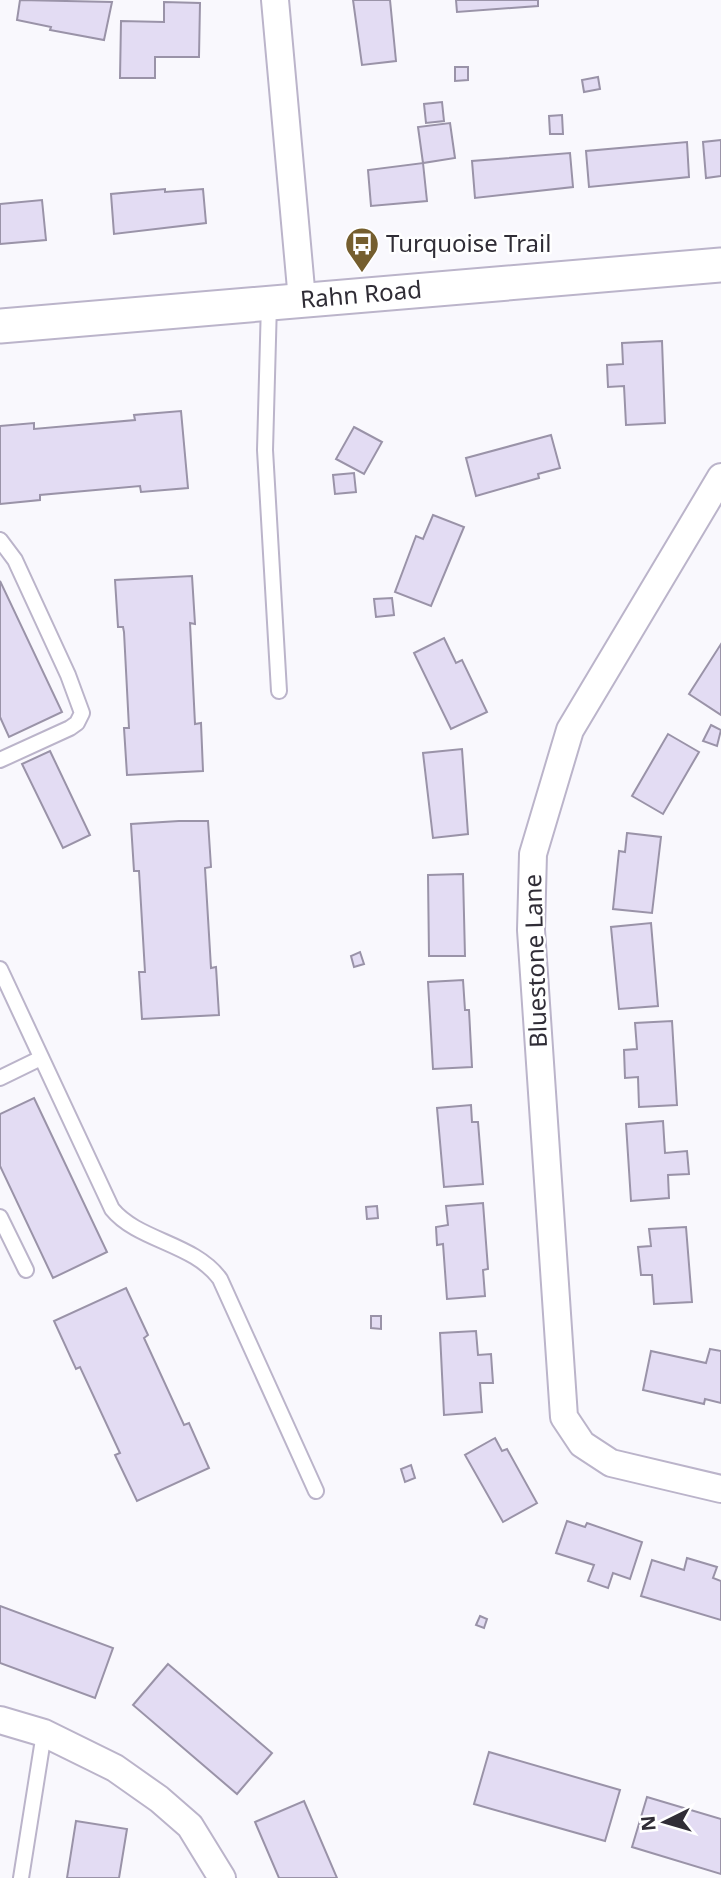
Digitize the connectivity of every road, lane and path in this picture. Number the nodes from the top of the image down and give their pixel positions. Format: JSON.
{"nodes":[{"id":1,"x":275,"y":0,"type":"edge"},
{"id":2,"x":721,"y":265,"type":"edge"},
{"id":3,"x":302,"y":300,"type":"junction"},
{"id":4,"x":270,"y":303,"type":"junction"},
{"id":5,"x":0,"y":326,"type":"edge"},
{"id":6,"x":721,"y":477,"type":"edge"},
{"id":7,"x":0,"y":540,"type":"edge"},
{"id":8,"x":279,"y":691,"type":"dead end"},
{"id":9,"x":0,"y":759,"type":"edge"},
{"id":10,"x":1,"y":972,"type":"edge"},
{"id":11,"x":41,"y":1058,"type":"junction"},
{"id":12,"x":0,"y":1078,"type":"edge"},
{"id":13,"x":0,"y":1217,"type":"edge"},
{"id":14,"x":26,"y":1270,"type":"dead end"},
{"id":15,"x":721,"y":1489,"type":"edge"},
{"id":16,"x":316,"y":1491,"type":"dead end"},
{"id":17,"x":0,"y":1720,"type":"edge"},
{"id":18,"x":44,"y":1733,"type":"junction"},
{"id":19,"x":21,"y":1878,"type":"edge"},
{"id":20,"x":222,"y":1878,"type":"edge"}],
"edges":[{"from":1,"to":3,"type":"street"},
{"from":2,"to":3,"type":"street","name":"Rahn Road"},
{"from":3,"to":4,"type":"street","name":"Rahn Road"},
{"from":4,"to":5,"type":"street","name":"Rahn Road"},
{"from":4,"to":8,"type":"lane"},
{"from":6,"to":15,"type":"street","name":"Bluestone Lane"},
{"from":7,"to":9,"type":"lane"},
{"from":10,"to":11,"type":"lane"},
{"from":11,"to":12,"type":"lane"},
{"from":11,"to":16,"type":"lane"},
{"from":13,"to":14,"type":"lane"},
{"from":17,"to":18,"type":"street"},
{"from":18,"to":19,"type":"lane"},
{"from":18,"to":20,"type":"street"}]}
